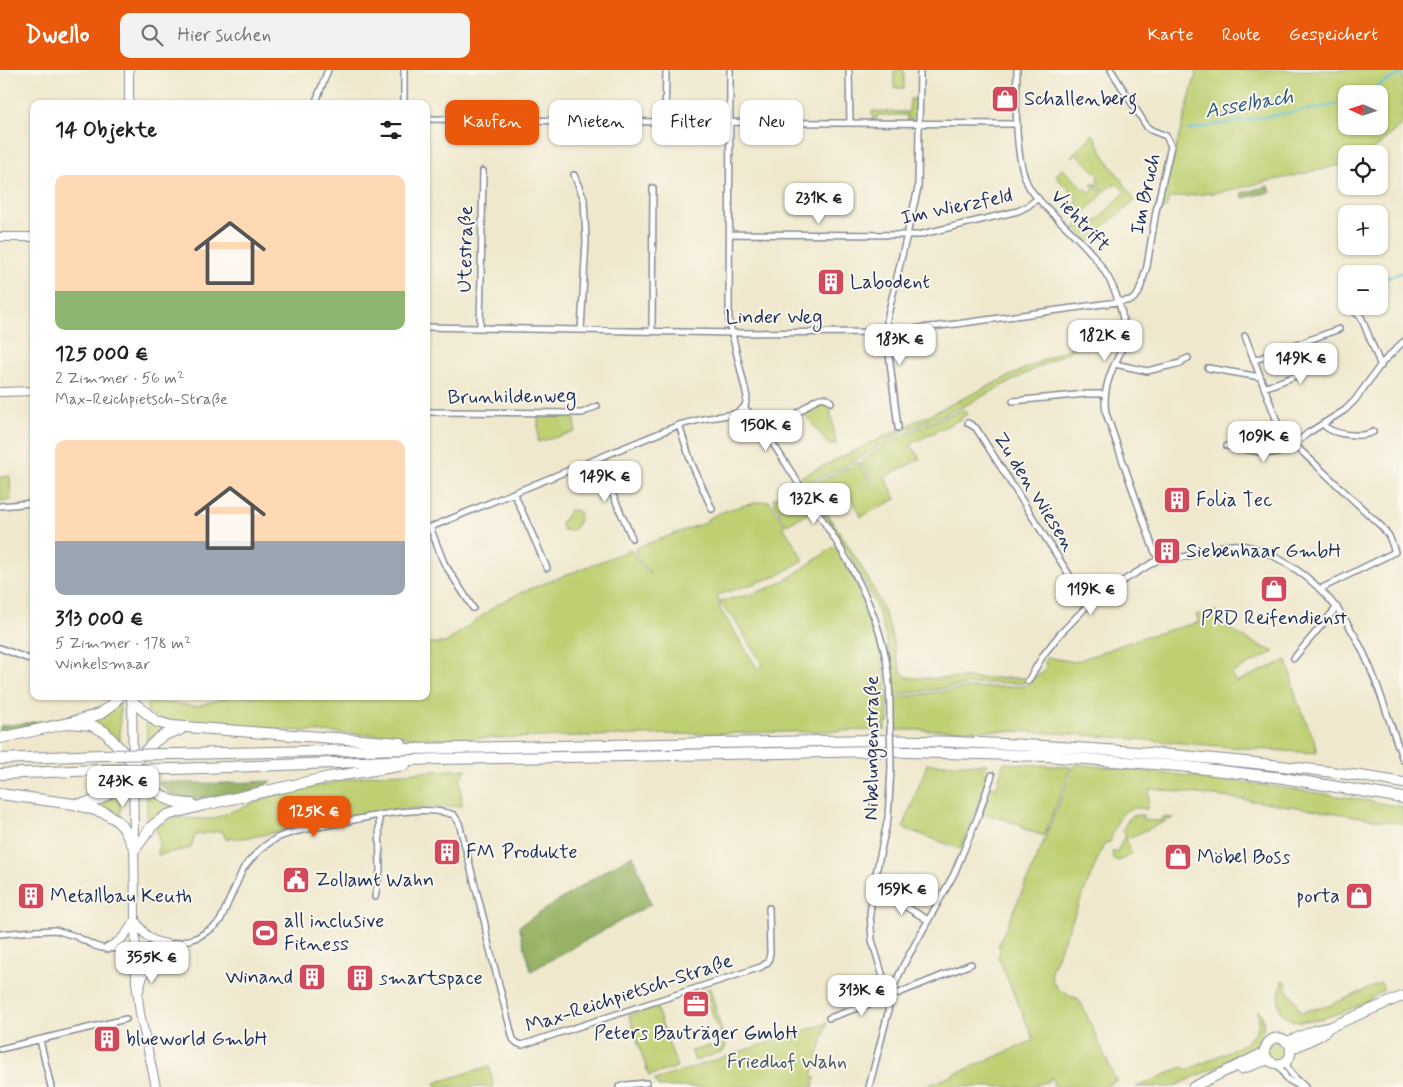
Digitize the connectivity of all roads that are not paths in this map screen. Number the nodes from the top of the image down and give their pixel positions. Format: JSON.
{"nodes":[{"id":1,"x":129,"y":70,"type":"edge"},
{"id":2,"x":328,"y":70,"type":"edge"},
{"id":3,"x":404,"y":70,"type":"edge"},
{"id":4,"x":666,"y":70,"type":"edge"},
{"id":5,"x":730,"y":70,"type":"edge"},
{"id":6,"x":849,"y":70,"type":"edge"},
{"id":7,"x":920,"y":70,"type":"edge"},
{"id":8,"x":1018,"y":70,"type":"edge"},
{"id":9,"x":1111,"y":70,"type":"edge"},
{"id":10,"x":129,"y":100,"type":"edge"},
{"id":11,"x":317,"y":100,"type":"edge"},
{"id":12,"x":404,"y":100,"type":"edge"},
{"id":13,"x":665,"y":100,"type":"edge"},
{"id":14,"x":730,"y":100,"type":"edge"},
{"id":15,"x":430,"y":119,"type":"edge"},
{"id":16,"x":652,"y":122,"type":"edge"},
{"id":17,"x":730,"y":122,"type":"edge"},
{"id":18,"x":850,"y":123,"type":"junction"},
{"id":19,"x":919,"y":124,"type":"junction"},
{"id":20,"x":1018,"y":124,"type":"junction"},
{"id":21,"x":730,"y":145,"type":"edge"},
{"id":22,"x":482,"y":171,"type":"dead end"},
{"id":23,"x":574,"y":176,"type":"dead end"},
{"id":24,"x":653,"y":188,"type":"dead end"},
{"id":25,"x":1038,"y":198,"type":"junction"},
{"id":26,"x":730,"y":234,"type":"junction"},
{"id":27,"x":908,"y":235,"type":"junction"},
{"id":28,"x":0,"y":237,"type":"edge"},
{"id":29,"x":30,"y":237,"type":"edge"},
{"id":30,"x":1119,"y":302,"type":"junction"},
{"id":31,"x":1359,"y":315,"type":"edge"},
{"id":32,"x":430,"y":328,"type":"edge"},
{"id":33,"x":480,"y":328,"type":"junction"},
{"id":34,"x":1339,"y":329,"type":"dead end"},
{"id":35,"x":581,"y":330,"type":"junction"},
{"id":36,"x":652,"y":331,"type":"junction"},
{"id":37,"x":887,"y":332,"type":"junction"},
{"id":38,"x":732,"y":333,"type":"junction"},
{"id":39,"x":1245,"y":336,"type":"dead end"},
{"id":40,"x":1403,"y":342,"type":"edge"},
{"id":41,"x":1188,"y":358,"type":"dead end"},
{"id":42,"x":1255,"y":360,"type":"junction"},
{"id":43,"x":1326,"y":361,"type":"dead end"},
{"id":44,"x":1115,"y":364,"type":"junction"},
{"id":45,"x":1380,"y":366,"type":"junction"},
{"id":46,"x":1208,"y":368,"type":"dead end"},
{"id":47,"x":1260,"y":377,"type":"junction"},
{"id":48,"x":1264,"y":388,"type":"junction"},
{"id":49,"x":30,"y":391,"type":"edge"},
{"id":50,"x":0,"y":392,"type":"edge"},
{"id":51,"x":1105,"y":394,"type":"junction"},
{"id":52,"x":1013,"y":401,"type":"dead end"},
{"id":53,"x":831,"y":402,"type":"dead end"},
{"id":54,"x":597,"y":406,"type":"dead end"},
{"id":55,"x":744,"y":407,"type":"junction"},
{"id":56,"x":430,"y":412,"type":"edge"},
{"id":57,"x":968,"y":423,"type":"dead end"},
{"id":58,"x":1323,"y":424,"type":"junction"},
{"id":59,"x":679,"y":425,"type":"junction"},
{"id":60,"x":898,"y":428,"type":"dead end"},
{"id":61,"x":1372,"y":432,"type":"dead end"},
{"id":62,"x":768,"y":436,"type":"junction"},
{"id":63,"x":1295,"y":444,"type":"junction"},
{"id":64,"x":1227,"y":446,"type":"dead end"},
{"id":65,"x":597,"y":459,"type":"junction"},
{"id":66,"x":514,"y":493,"type":"junction"},
{"id":67,"x":30,"y":503,"type":"edge"},
{"id":68,"x":0,"y":506,"type":"edge"},
{"id":69,"x":712,"y":509,"type":"dead end"},
{"id":70,"x":430,"y":527,"type":"edge"},
{"id":71,"x":430,"y":532,"type":"edge"},
{"id":72,"x":632,"y":538,"type":"dead end"},
{"id":73,"x":1159,"y":559,"type":"junction"},
{"id":74,"x":547,"y":568,"type":"dead end"},
{"id":75,"x":1322,"y":590,"type":"junction"},
{"id":76,"x":1089,"y":604,"type":"junction"},
{"id":77,"x":1337,"y":607,"type":"junction"},
{"id":78,"x":473,"y":608,"type":"dead end"},
{"id":79,"x":0,"y":648,"type":"edge"},
{"id":80,"x":1294,"y":658,"type":"dead end"},
{"id":81,"x":30,"y":660,"type":"edge"},
{"id":82,"x":1028,"y":681,"type":"dead end"},
{"id":83,"x":116,"y":700,"type":"edge"},
{"id":84,"x":132,"y":700,"type":"edge"},
{"id":85,"x":133,"y":700,"type":"edge"},
{"id":86,"x":69,"y":723,"type":"junction"},
{"id":87,"x":194,"y":728,"type":"junction"},
{"id":88,"x":0,"y":738,"type":"edge"},
{"id":89,"x":460,"y":747,"type":"junction"},
{"id":90,"x":0,"y":759,"type":"edge"},
{"id":91,"x":439,"y":759,"type":"junction"},
{"id":92,"x":1403,"y":760,"type":"edge"},
{"id":93,"x":134,"y":765,"type":"junction"},
{"id":94,"x":0,"y":774,"type":"edge"},
{"id":95,"x":992,"y":775,"type":"dead end"},
{"id":96,"x":1401,"y":783,"type":"edge"},
{"id":97,"x":0,"y":794,"type":"edge"},
{"id":98,"x":1403,"y":798,"type":"edge"},
{"id":99,"x":74,"y":804,"type":"junction"},
{"id":100,"x":204,"y":804,"type":"junction"},
{"id":101,"x":379,"y":815,"type":"junction"},
{"id":102,"x":134,"y":849,"type":"junction"},
{"id":103,"x":886,"y":895,"type":"dead end"},
{"id":104,"x":375,"y":897,"type":"dead end"},
{"id":105,"x":770,"y":908,"type":"dead end"},
{"id":106,"x":135,"y":920,"type":"junction"},
{"id":107,"x":928,"y":920,"type":"junction"},
{"id":108,"x":0,"y":934,"type":"edge"},
{"id":109,"x":164,"y":945,"type":"junction"},
{"id":110,"x":107,"y":948,"type":"junction"},
{"id":111,"x":135,"y":950,"type":"junction"},
{"id":112,"x":972,"y":964,"type":"dead end"},
{"id":113,"x":1403,"y":996,"type":"edge"},
{"id":114,"x":889,"y":997,"type":"junction"},
{"id":115,"x":137,"y":998,"type":"junction"},
{"id":116,"x":829,"y":1018,"type":"dead end"},
{"id":117,"x":126,"y":1019,"type":"dead end"},
{"id":118,"x":40,"y":1040,"type":"junction"},
{"id":119,"x":1288,"y":1046,"type":"junction"},
{"id":120,"x":0,"y":1049,"type":"edge"},
{"id":121,"x":1267,"y":1056,"type":"junction"},
{"id":122,"x":1287,"y":1060,"type":"junction"},
{"id":123,"x":1278,"y":1064,"type":"junction"},
{"id":124,"x":646,"y":1083,"type":"dead end"},
{"id":125,"x":51,"y":1087,"type":"edge"},
{"id":126,"x":156,"y":1087,"type":"edge"},
{"id":127,"x":619,"y":1087,"type":"edge"},
{"id":128,"x":869,"y":1087,"type":"edge"},
{"id":129,"x":1194,"y":1087,"type":"edge"},
{"id":130,"x":1301,"y":1087,"type":"edge"},
{"id":131,"x":1305,"y":1087,"type":"edge"}],
"edges":[{"from":1,"to":10,"type":"main road"},
{"from":2,"to":11,"type":"street"},
{"from":3,"to":12,"type":"street"},
{"from":4,"to":13,"type":"street"},
{"from":5,"to":14,"type":"street"},
{"from":6,"to":18,"type":"street"},
{"from":7,"to":19,"type":"street"},
{"from":8,"to":20,"type":"street","name":"Viehtrift"},
{"from":9,"to":30,"type":"street","name":"Im Bruch"},
{"from":15,"to":16,"type":"street"},
{"from":17,"to":18,"type":"street"},
{"from":18,"to":19,"type":"street"},
{"from":19,"to":20,"type":"street"},
{"from":19,"to":27,"type":"street"},
{"from":20,"to":25,"type":"street","name":"Viehtrift"},
{"from":21,"to":26,"type":"street"},
{"from":22,"to":33,"type":"street","name":"Utestraße"},
{"from":23,"to":35,"type":"street"},
{"from":24,"to":36,"type":"street"},
{"from":25,"to":27,"type":"street","name":"Im Wierzfeld"},
{"from":25,"to":30,"type":"street","name":"Viehtrift"},
{"from":26,"to":27,"type":"street","name":"Im Wierzfeld"},
{"from":26,"to":38,"type":"street"},
{"from":27,"to":37,"type":"street"},
{"from":28,"to":29,"type":"main road"},
{"from":30,"to":37,"type":"street","name":"Linder Weg"},
{"from":30,"to":44,"type":"street","name":"Viehtrift"},
{"from":31,"to":45,"type":"street"},
{"from":32,"to":33,"type":"street","name":"Linder Weg"},
{"from":33,"to":35,"type":"street","name":"Linder Weg"},
{"from":34,"to":42,"type":"street"},
{"from":35,"to":36,"type":"street","name":"Linder Weg"},
{"from":36,"to":38,"type":"street","name":"Linder Weg"},
{"from":37,"to":38,"type":"street","name":"Linder Weg"},
{"from":37,"to":60,"type":"street"},
{"from":38,"to":55,"type":"street"},
{"from":39,"to":42,"type":"street"},
{"from":40,"to":45,"type":"street"},
{"from":41,"to":44,"type":"street"},
{"from":42,"to":47,"type":"street"},
{"from":43,"to":48,"type":"street"},
{"from":44,"to":51,"type":"street","name":"Viehtrift"},
{"from":45,"to":58,"type":"street"},
{"from":46,"to":47,"type":"street"},
{"from":47,"to":48,"type":"street"},
{"from":48,"to":63,"type":"street"},
{"from":49,"to":50,"type":"main road"},
{"from":51,"to":52,"type":"street"},
{"from":51,"to":73,"type":"street","name":"Viehtrift"},
{"from":53,"to":62,"type":"street"},
{"from":54,"to":56,"type":"street","name":"Brunhildenweg"},
{"from":55,"to":59,"type":"street"},
{"from":55,"to":62,"type":"street","name":"Nibelungenstraße"},
{"from":57,"to":76,"type":"street","name":"Zu den Wiesen"},
{"from":58,"to":61,"type":"street"},
{"from":58,"to":63,"type":"street"},
{"from":59,"to":65,"type":"street"},
{"from":59,"to":69,"type":"street"},
{"from":62,"to":114,"type":"street","name":"Nibelungenstraße","bridge":true},
{"from":63,"to":64,"type":"street"},
{"from":63,"to":75,"type":"street"},
{"from":65,"to":66,"type":"street"},
{"from":65,"to":72,"type":"street"},
{"from":66,"to":70,"type":"street"},
{"from":66,"to":74,"type":"street"},
{"from":67,"to":68,"type":"street"},
{"from":71,"to":78,"type":"street"},
{"from":73,"to":75,"type":"street"},
{"from":73,"to":76,"type":"street"},
{"from":75,"to":77,"type":"street"},
{"from":76,"to":82,"type":"street"},
{"from":77,"to":80,"type":"street"},
{"from":77,"to":92,"type":"street"},
{"from":79,"to":81,"type":"street"},
{"from":83,"to":86,"type":"highway"},
{"from":84,"to":93,"type":"main road"},
{"from":85,"to":87,"type":"highway"},
{"from":86,"to":88,"type":"highway"},
{"from":86,"to":93,"type":"highway"},
{"from":87,"to":89,"type":"highway"},
{"from":87,"to":93,"type":"highway"},
{"from":89,"to":90,"type":"highway","bridge":true},
{"from":89,"to":96,"type":"highway"},
{"from":91,"to":94,"type":"highway","bridge":true},
{"from":91,"to":98,"type":"highway"},
{"from":91,"to":100,"type":"highway"},
{"from":93,"to":99,"type":"highway"},
{"from":93,"to":100,"type":"highway"},
{"from":93,"to":102,"type":"main road"},
{"from":95,"to":107,"type":"street"},
{"from":97,"to":99,"type":"highway"},
{"from":99,"to":102,"type":"highway"},
{"from":100,"to":102,"type":"highway"},
{"from":101,"to":104,"type":"street"},
{"from":101,"to":105,"type":"street","name":"Max-Reichpietsch-Straße"},
{"from":101,"to":109,"type":"street","name":"Max-Reichpietsch-Straße"},
{"from":102,"to":106,"type":"main road"},
{"from":103,"to":107,"type":"street"},
{"from":106,"to":109,"type":"main road"},
{"from":106,"to":110,"type":"main road"},
{"from":106,"to":111,"type":"main road"},
{"from":107,"to":114,"type":"street"},
{"from":108,"to":110,"type":"street","name":"Max-Reichpietsch-Straße"},
{"from":109,"to":111,"type":"street","name":"Max-Reichpietsch-Straße"},
{"from":109,"to":115,"type":"main road"},
{"from":110,"to":111,"type":"street","name":"Max-Reichpietsch-Straße"},
{"from":111,"to":115,"type":"main road"},
{"from":112,"to":114,"type":"street"},
{"from":113,"to":119,"type":"main road"},
{"from":114,"to":116,"type":"street"},
{"from":114,"to":128,"type":"street"},
{"from":115,"to":126,"type":"main road"},
{"from":117,"to":118,"type":"street"},
{"from":118,"to":120,"type":"street"},
{"from":118,"to":125,"type":"street"},
{"from":119,"to":121,"type":"main road"},
{"from":119,"to":122,"type":"main road"},
{"from":121,"to":123,"type":"main road"},
{"from":121,"to":129,"type":"main road"},
{"from":122,"to":123,"type":"main road"},
{"from":122,"to":131,"type":"street"},
{"from":123,"to":130,"type":"street"},
{"from":124,"to":127,"type":"street"}]}
